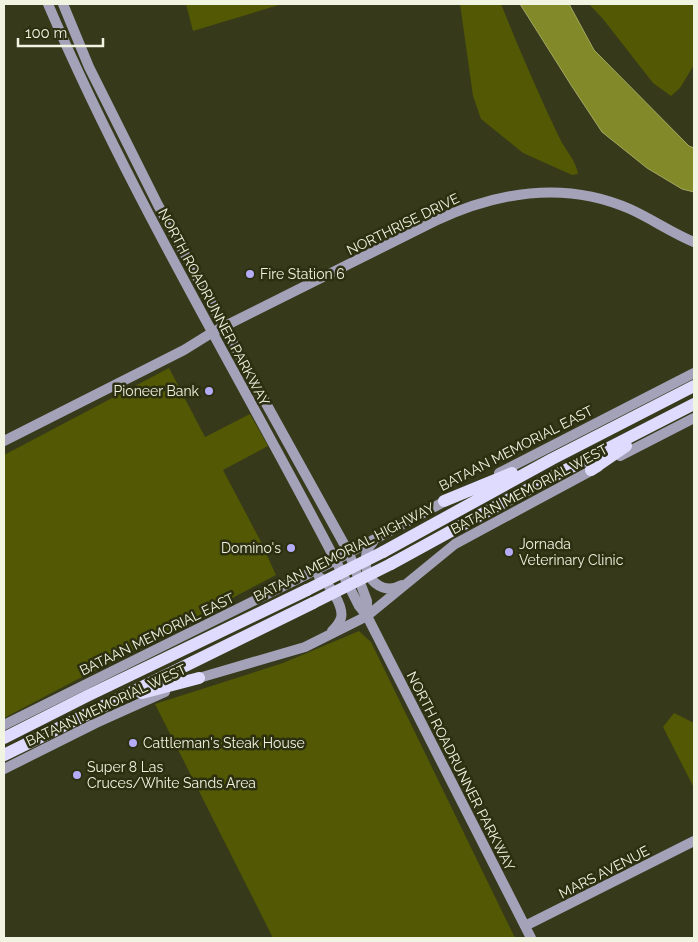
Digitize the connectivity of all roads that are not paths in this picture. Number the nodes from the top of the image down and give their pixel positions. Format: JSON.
{"nodes":[{"id":1,"x":48,"y":4,"type":"edge"},
{"id":2,"x":63,"y":4,"type":"edge"},
{"id":3,"x":694,"y":242,"type":"edge"},
{"id":4,"x":224,"y":327,"type":"junction"},
{"id":5,"x":213,"y":332,"type":"junction"},
{"id":6,"x":694,"y":373,"type":"edge"},
{"id":7,"x":694,"y":386,"type":"edge"},
{"id":8,"x":263,"y":398,"type":"junction"},
{"id":9,"x":251,"y":404,"type":"junction"},
{"id":10,"x":694,"y":404,"type":"edge"},
{"id":11,"x":694,"y":418,"type":"edge"},
{"id":12,"x":661,"y":421,"type":"junction"},
{"id":13,"x":4,"y":440,"type":"edge"},
{"id":14,"x":552,"y":459,"type":"junction"},
{"id":15,"x":299,"y":463,"type":"junction"},
{"id":16,"x":287,"y":470,"type":"junction"},
{"id":17,"x":591,"y":470,"type":"junction"},
{"id":18,"x":316,"y":492,"type":"junction"},
{"id":19,"x":302,"y":498,"type":"junction"},
{"id":20,"x":444,"y":501,"type":"junction"},
{"id":21,"x":379,"y":536,"type":"junction"},
{"id":22,"x":349,"y":553,"type":"junction"},
{"id":23,"x":336,"y":560,"type":"junction"},
{"id":24,"x":412,"y":579,"type":"junction"},
{"id":25,"x":294,"y":581,"type":"junction"},
{"id":26,"x":367,"y":616,"type":"junction"},
{"id":27,"x":328,"y":636,"type":"junction"},
{"id":28,"x":199,"y":678,"type":"junction"},
{"id":29,"x":113,"y":700,"type":"junction"},
{"id":30,"x":4,"y":725,"type":"edge"},
{"id":31,"x":4,"y":738,"type":"edge"},
{"id":32,"x":4,"y":755,"type":"edge"},
{"id":33,"x":4,"y":769,"type":"edge"},
{"id":34,"x":694,"y":841,"type":"edge"},
{"id":35,"x":525,"y":926,"type":"junction"},
{"id":36,"x":532,"y":938,"type":"edge"}],
"edges":[{"from":1,"to":5,"type":"main road","name":"NORTH ROADRUNNER PARKWAY"},
{"from":2,"to":4,"type":"main road","name":"NORTH ROADRUNNER PARKWAY"},
{"from":3,"to":4,"type":"main road","name":"NORTHRISE DRIVE"},
{"from":4,"to":5,"type":"main road","name":"NORTHRISE DRIVE"},
{"from":4,"to":8,"type":"main road","name":"NORTH ROADRUNNER PARKWAY"},
{"from":5,"to":9,"type":"main road","name":"NORTH ROADRUNNER PARKWAY"},
{"from":5,"to":13,"type":"main road","name":"NORTHRISE DRIVE"},
{"from":6,"to":20,"type":"main road","name":"BATAAN MEMORIAL EAST"},
{"from":7,"to":14,"type":"highway","name":"BATAAN MEMORIAL HIGHWAY"},
{"from":8,"to":9,"type":"main road"},
{"from":8,"to":15,"type":"main road","name":"NORTH ROADRUNNER PARKWAY"},
{"from":9,"to":16,"type":"main road","name":"NORTH ROADRUNNER PARKWAY"},
{"from":10,"to":12,"type":"highway"},
{"from":11,"to":17,"type":"main road","name":"BATAAN MEMORIAL WEST"},
{"from":12,"to":17,"type":"highway"},
{"from":12,"to":29,"type":"highway","bridge":true},
{"from":14,"to":20,"type":"highway"},
{"from":14,"to":31,"type":"highway","name":"BATAAN MEMORIAL HIGHWAY","bridge":true},
{"from":15,"to":16,"type":"main road"},
{"from":15,"to":18,"type":"main road","name":"NORTH ROADRUNNER PARKWAY"},
{"from":16,"to":19,"type":"main road","name":"NORTH ROADRUNNER PARKWAY"},
{"from":17,"to":24,"type":"main road","name":"BATAAN MEMORIAL WEST"},
{"from":18,"to":19,"type":"main road"},
{"from":18,"to":22,"type":"main road","name":"NORTH ROADRUNNER PARKWAY"},
{"from":19,"to":23,"type":"main road","name":"NORTH ROADRUNNER PARKWAY"},
{"from":20,"to":21,"type":"main road","name":"BATAAN MEMORIAL EAST"},
{"from":21,"to":22,"type":"main road","name":"BATAAN MEMORIAL EAST"},
{"from":21,"to":24,"type":"main road"},
{"from":22,"to":23,"type":"main road","name":"BATAAN MEMORIAL EAST"},
{"from":22,"to":26,"type":"main road","name":"NORTH ROADRUNNER PARKWAY"},
{"from":23,"to":25,"type":"main road","name":"BATAAN MEMORIAL EAST"},
{"from":23,"to":26,"type":"main road","name":"NORTH ROADRUNNER PARKWAY"},
{"from":24,"to":26,"type":"main road","name":"BATAAN MEMORIAL WEST"},
{"from":25,"to":27,"type":"main road"},
{"from":25,"to":30,"type":"main road","name":"BATAAN MEMORIAL EAST"},
{"from":26,"to":27,"type":"main road","name":"BATAAN MEMORIAL WEST"},
{"from":26,"to":35,"type":"main road","name":"NORTH ROADRUNNER PARKWAY"},
{"from":27,"to":28,"type":"main road","name":"BATAAN MEMORIAL WEST"},
{"from":28,"to":29,"type":"highway"},
{"from":28,"to":33,"type":"main road","name":"BATAAN MEMORIAL WEST"},
{"from":29,"to":32,"type":"highway"},
{"from":34,"to":35,"type":"main road","name":"MARS AVENUE"},
{"from":35,"to":36,"type":"main road","name":"NORTH ROADRUNNER PARKWAY"}]}
